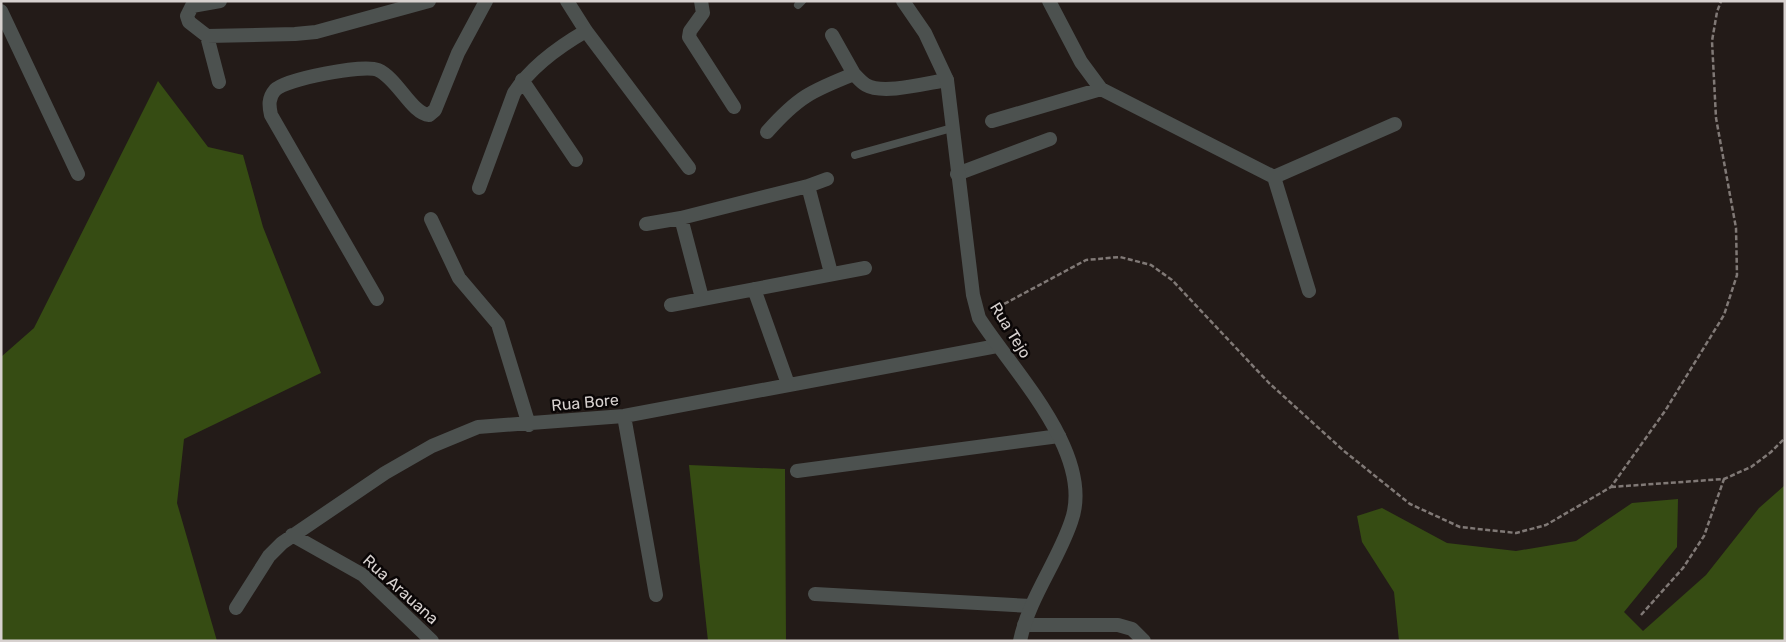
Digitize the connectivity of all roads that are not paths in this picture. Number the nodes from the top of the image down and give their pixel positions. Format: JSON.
{"nodes":[{"id":1,"x":220,"y":1,"type":"edge"},
{"id":2,"x":429,"y":1,"type":"edge"},
{"id":3,"x":486,"y":1,"type":"edge"},
{"id":4,"x":567,"y":1,"type":"edge"},
{"id":5,"x":701,"y":1,"type":"edge"},
{"id":6,"x":903,"y":1,"type":"edge"},
{"id":7,"x":1050,"y":1,"type":"edge"},
{"id":8,"x":1,"y":10,"type":"edge"},
{"id":9,"x":586,"y":32,"type":"junction"},
{"id":10,"x":832,"y":34,"type":"dead end"},
{"id":11,"x":207,"y":36,"type":"junction"},
{"id":12,"x":854,"y":74,"type":"junction"},
{"id":13,"x":522,"y":80,"type":"junction"},
{"id":14,"x":947,"y":80,"type":"junction"},
{"id":15,"x":219,"y":82,"type":"dead end"},
{"id":16,"x":1102,"y":90,"type":"junction"},
{"id":17,"x":734,"y":107,"type":"dead end"},
{"id":18,"x":992,"y":121,"type":"dead end"},
{"id":19,"x":1395,"y":124,"type":"dead end"},
{"id":20,"x":952,"y":128,"type":"junction"},
{"id":21,"x":767,"y":132,"type":"dead end"},
{"id":22,"x":1050,"y":139,"type":"dead end"},
{"id":23,"x":855,"y":156,"type":"dead end"},
{"id":24,"x":576,"y":160,"type":"dead end"},
{"id":25,"x":689,"y":168,"type":"dead end"},
{"id":26,"x":78,"y":174,"type":"dead end"},
{"id":27,"x":957,"y":174,"type":"junction"},
{"id":28,"x":1274,"y":177,"type":"junction"},
{"id":29,"x":827,"y":180,"type":"dead end"},
{"id":30,"x":808,"y":186,"type":"junction"},
{"id":31,"x":479,"y":188,"type":"dead end"},
{"id":32,"x":680,"y":218,"type":"junction"},
{"id":33,"x":431,"y":219,"type":"dead end"},
{"id":34,"x":646,"y":224,"type":"dead end"},
{"id":35,"x":865,"y":268,"type":"dead end"},
{"id":36,"x":831,"y":273,"type":"junction"},
{"id":37,"x":754,"y":289,"type":"junction"},
{"id":38,"x":1309,"y":291,"type":"dead end"},
{"id":39,"x":702,"y":298,"type":"junction"},
{"id":40,"x":377,"y":299,"type":"dead end"},
{"id":41,"x":671,"y":305,"type":"dead end"},
{"id":42,"x":998,"y":346,"type":"junction"},
{"id":43,"x":788,"y":384,"type":"junction"},
{"id":44,"x":624,"y":416,"type":"junction"},
{"id":45,"x":529,"y":425,"type":"junction"},
{"id":46,"x":1059,"y":436,"type":"junction"},
{"id":47,"x":797,"y":471,"type":"dead end"},
{"id":48,"x":292,"y":536,"type":"junction"},
{"id":49,"x":815,"y":594,"type":"dead end"},
{"id":50,"x":656,"y":595,"type":"dead end"},
{"id":51,"x":1031,"y":606,"type":"junction"},
{"id":52,"x":236,"y":608,"type":"dead end"},
{"id":53,"x":1024,"y":625,"type":"junction"},
{"id":54,"x":432,"y":641,"type":"edge"},
{"id":55,"x":1020,"y":641,"type":"edge"},
{"id":56,"x":1144,"y":641,"type":"edge"}],
"edges":[{"from":1,"to":11,"type":"street"},
{"from":2,"to":11,"type":"street"},
{"from":3,"to":40,"type":"street"},
{"from":4,"to":9,"type":"street"},
{"from":5,"to":17,"type":"street"},
{"from":6,"to":14,"type":"street","name":"Rua Tejo"},
{"from":7,"to":16,"type":"street"},
{"from":8,"to":26,"type":"street"},
{"from":9,"to":13,"type":"street"},
{"from":9,"to":25,"type":"street"},
{"from":10,"to":12,"type":"street"},
{"from":11,"to":15,"type":"street"},
{"from":12,"to":14,"type":"street"},
{"from":12,"to":21,"type":"street"},
{"from":13,"to":24,"type":"street"},
{"from":13,"to":31,"type":"street"},
{"from":14,"to":20,"type":"street","name":"Rua Tejo"},
{"from":16,"to":18,"type":"street"},
{"from":16,"to":28,"type":"street"},
{"from":19,"to":28,"type":"street"},
{"from":20,"to":23,"type":"lane"},
{"from":20,"to":27,"type":"street","name":"Rua Tejo"},
{"from":22,"to":27,"type":"street"},
{"from":27,"to":42,"type":"street","name":"Rua Tejo"},
{"from":28,"to":38,"type":"street"},
{"from":29,"to":30,"type":"street"},
{"from":30,"to":32,"type":"street"},
{"from":30,"to":36,"type":"street"},
{"from":32,"to":34,"type":"street"},
{"from":32,"to":39,"type":"street"},
{"from":33,"to":45,"type":"street"},
{"from":35,"to":36,"type":"street"},
{"from":36,"to":37,"type":"street"},
{"from":37,"to":39,"type":"street"},
{"from":37,"to":43,"type":"street"},
{"from":39,"to":41,"type":"street"},
{"from":42,"to":43,"type":"street","name":"Rua Bore"},
{"from":42,"to":46,"type":"street","name":"Rua Tejo"},
{"from":43,"to":44,"type":"street","name":"Rua Bore"},
{"from":44,"to":45,"type":"street","name":"Rua Bore"},
{"from":44,"to":50,"type":"street"},
{"from":45,"to":48,"type":"street","name":"Rua Bore"},
{"from":46,"to":47,"type":"street"},
{"from":46,"to":51,"type":"street","name":"Rua Tejo"},
{"from":48,"to":52,"type":"street","name":"Rua Bore"},
{"from":48,"to":54,"type":"street","name":"Rua Arauana"},
{"from":49,"to":51,"type":"street"},
{"from":51,"to":53,"type":"street","name":"Rua Tejo"},
{"from":53,"to":55,"type":"street","name":"Rua Tejo"},
{"from":53,"to":56,"type":"street"}]}
